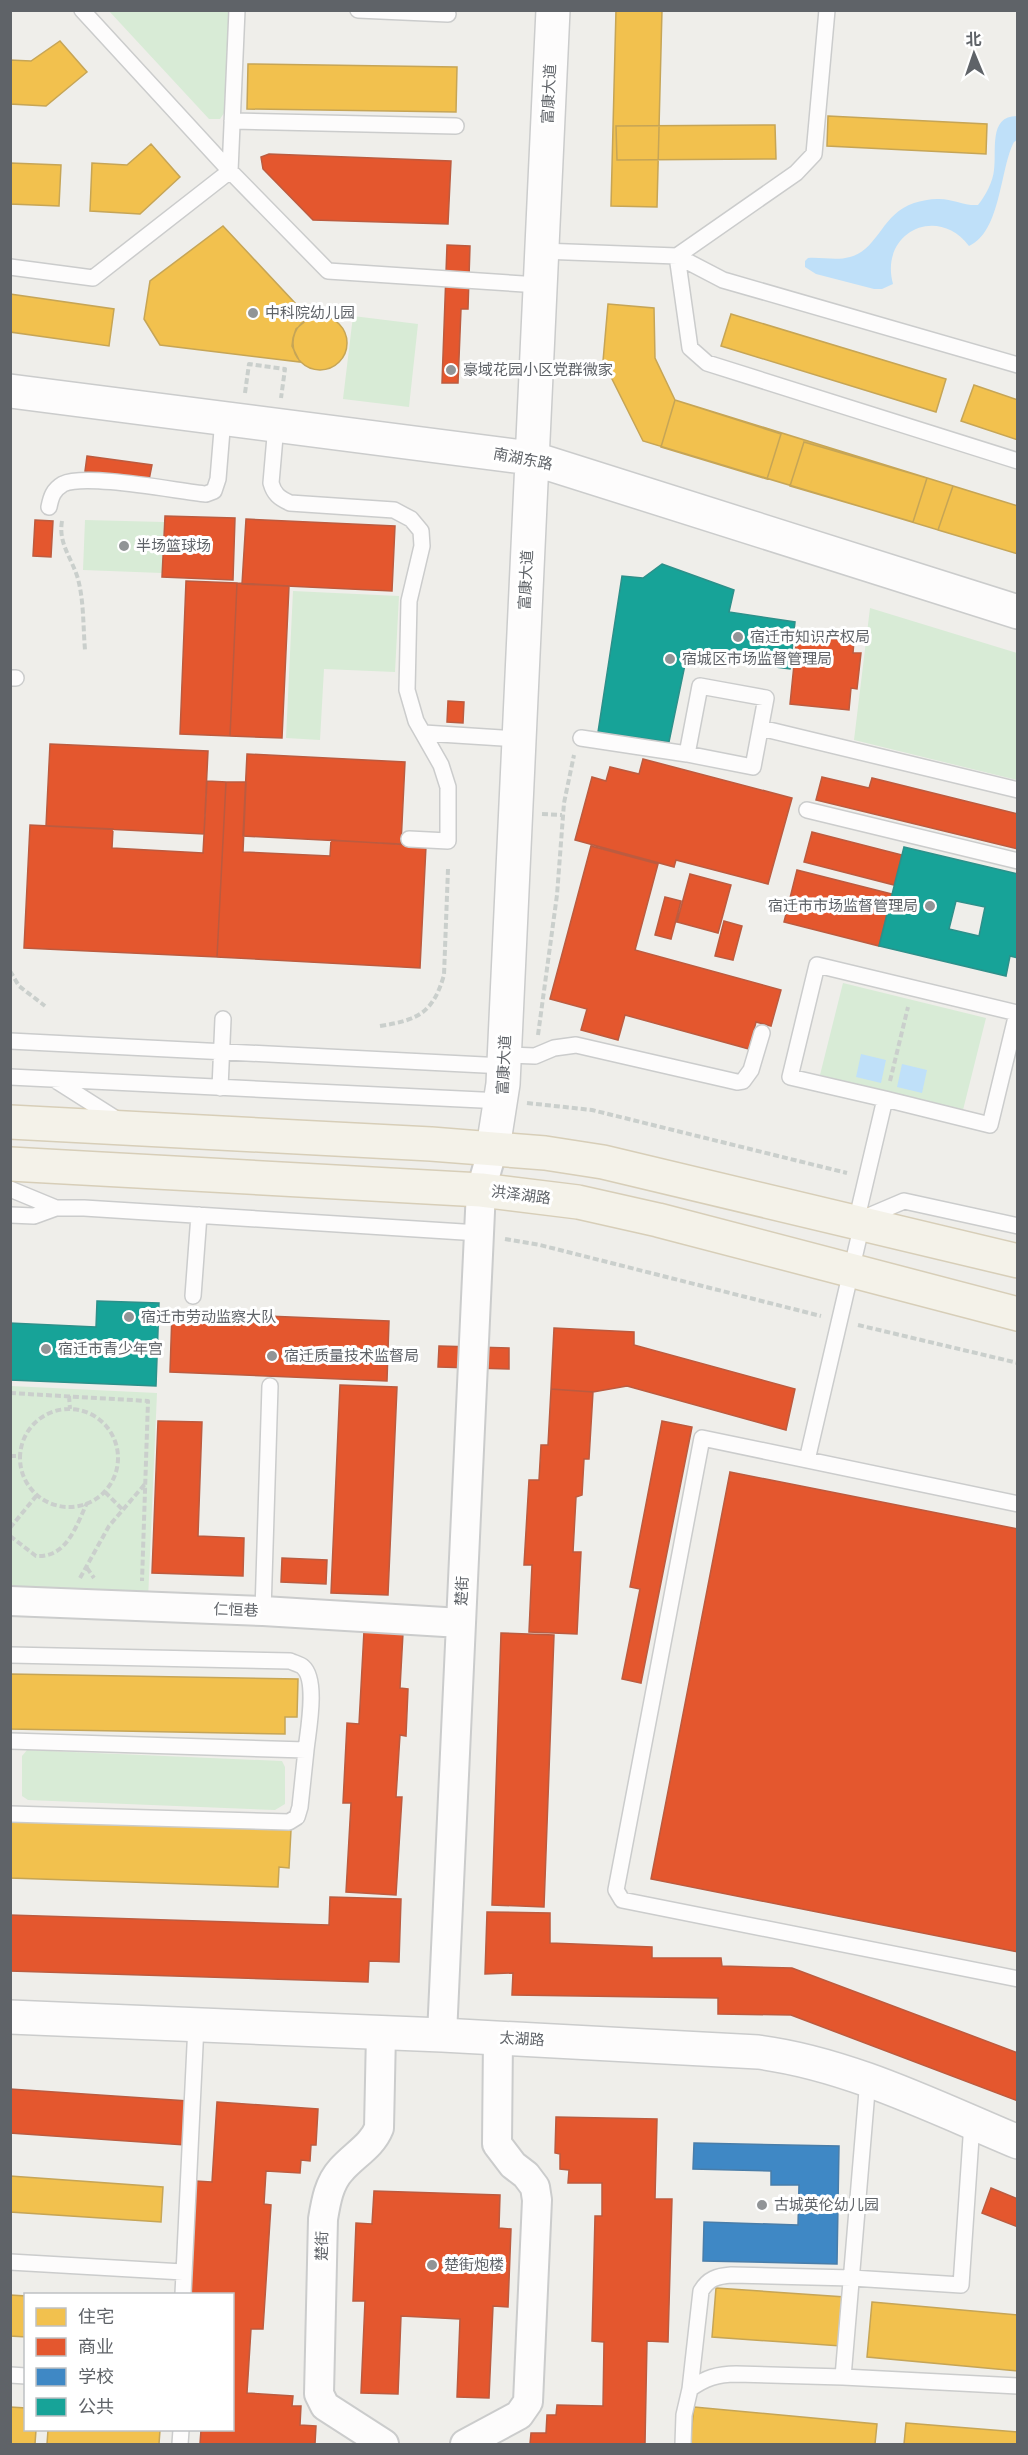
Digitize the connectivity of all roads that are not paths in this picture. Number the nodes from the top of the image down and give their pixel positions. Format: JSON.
{"nodes":[{"id":1,"x":81,"y":10,"type":"edge"},
{"id":2,"x":237,"y":10,"type":"edge"},
{"id":3,"x":358,"y":10,"type":"edge"},
{"id":4,"x":553,"y":10,"type":"edge"},
{"id":5,"x":827,"y":10,"type":"edge"},
{"id":6,"x":448,"y":14,"type":"dead end"},
{"id":7,"x":232,"y":121,"type":"junction"},
{"id":8,"x":456,"y":126,"type":"dead end"},
{"id":9,"x":230,"y":171,"type":"junction"},
{"id":10,"x":541,"y":251,"type":"junction"},
{"id":11,"x":677,"y":256,"type":"junction"},
{"id":12,"x":10,"y":267,"type":"edge"},
{"id":13,"x":539,"y":285,"type":"junction"},
{"id":14,"x":1017,"y":365,"type":"edge"},
{"id":15,"x":10,"y":391,"type":"edge"},
{"id":16,"x":232,"y":419,"type":"junction"},
{"id":17,"x":276,"y":425,"type":"junction"},
{"id":18,"x":531,"y":458,"type":"junction"},
{"id":19,"x":1017,"y":461,"type":"edge"},
{"id":20,"x":49,"y":507,"type":"dead end"},
{"id":21,"x":1017,"y":612,"type":"edge"},
{"id":22,"x":761,"y":728,"type":"junction"},
{"id":23,"x":424,"y":733,"type":"junction"},
{"id":24,"x":581,"y":738,"type":"dead end"},
{"id":25,"x":519,"y":739,"type":"junction"},
{"id":26,"x":687,"y":754,"type":"junction"},
{"id":27,"x":1017,"y":790,"type":"edge"},
{"id":28,"x":807,"y":810,"type":"dead end"},
{"id":29,"x":409,"y":839,"type":"dead end"},
{"id":30,"x":1017,"y":861,"type":"edge"},
{"id":31,"x":1017,"y":1013,"type":"edge"},
{"id":32,"x":223,"y":1019,"type":"dead end"},
{"id":33,"x":762,"y":1033,"type":"dead end"},
{"id":34,"x":10,"y":1041,"type":"edge"},
{"id":35,"x":222,"y":1051,"type":"junction"},
{"id":36,"x":515,"y":1059,"type":"junction"},
{"id":37,"x":10,"y":1077,"type":"edge"},
{"id":38,"x":54,"y":1079,"type":"junction"},
{"id":39,"x":220,"y":1088,"type":"junction"},
{"id":40,"x":885,"y":1099,"type":"junction"},
{"id":41,"x":502,"y":1101,"type":"junction"},
{"id":42,"x":10,"y":1122,"type":"edge"},
{"id":43,"x":131,"y":1128,"type":"junction"},
{"id":44,"x":494,"y":1148,"type":"junction"},
{"id":45,"x":10,"y":1164,"type":"edge"},
{"id":46,"x":10,"y":1189,"type":"edge"},
{"id":47,"x":481,"y":1190,"type":"junction"},
{"id":48,"x":56,"y":1208,"type":"junction"},
{"id":49,"x":10,"y":1215,"type":"edge"},
{"id":50,"x":199,"y":1215,"type":"junction"},
{"id":51,"x":859,"y":1223,"type":"junction"},
{"id":52,"x":1017,"y":1226,"type":"edge"},
{"id":53,"x":478,"y":1233,"type":"junction"},
{"id":54,"x":1017,"y":1261,"type":"edge"},
{"id":55,"x":851,"y":1271,"type":"junction"},
{"id":56,"x":193,"y":1296,"type":"dead end"},
{"id":57,"x":1017,"y":1314,"type":"edge"},
{"id":58,"x":270,"y":1386,"type":"dead end"},
{"id":59,"x":807,"y":1460,"type":"junction"},
{"id":60,"x":1017,"y":1504,"type":"edge"},
{"id":61,"x":10,"y":1601,"type":"edge"},
{"id":62,"x":262,"y":1611,"type":"junction"},
{"id":63,"x":461,"y":1623,"type":"junction"},
{"id":64,"x":10,"y":1655,"type":"edge"},
{"id":65,"x":10,"y":1741,"type":"edge"},
{"id":66,"x":306,"y":1750,"type":"junction"},
{"id":67,"x":10,"y":1814,"type":"edge"},
{"id":68,"x":1017,"y":1979,"type":"edge"},
{"id":69,"x":10,"y":2018,"type":"edge"},
{"id":70,"x":196,"y":2025,"type":"junction"},
{"id":71,"x":381,"y":2033,"type":"junction"},
{"id":72,"x":442,"y":2035,"type":"junction"},
{"id":73,"x":498,"y":2038,"type":"junction"},
{"id":74,"x":868,"y":2079,"type":"junction"},
{"id":75,"x":972,"y":2123,"type":"junction"},
{"id":76,"x":1017,"y":2142,"type":"edge"},
{"id":77,"x":10,"y":2262,"type":"edge"},
{"id":78,"x":183,"y":2272,"type":"junction"},
{"id":79,"x":852,"y":2278,"type":"junction"},
{"id":80,"x":183,"y":2293,"type":"edge"},
{"id":81,"x":843,"y":2377,"type":"junction"},
{"id":82,"x":1017,"y":2386,"type":"edge"},
{"id":83,"x":690,"y":2389,"type":"junction"},
{"id":84,"x":384,"y":2445,"type":"edge"},
{"id":85,"x":465,"y":2445,"type":"edge"},
{"id":86,"x":683,"y":2445,"type":"edge"}],
"edges":[{"from":1,"to":9,"type":"lane"},
{"from":2,"to":7,"type":"lane"},
{"from":3,"to":6,"type":"lane"},
{"from":4,"to":10,"type":"street","name":"富康大道"},
{"from":5,"to":11,"type":"lane"},
{"from":7,"to":8,"type":"lane"},
{"from":7,"to":9,"type":"lane"},
{"from":9,"to":12,"type":"lane"},
{"from":9,"to":13,"type":"lane"},
{"from":10,"to":11,"type":"lane"},
{"from":10,"to":13,"type":"street","name":"富康大道"},
{"from":11,"to":14,"type":"lane"},
{"from":11,"to":19,"type":"lane"},
{"from":13,"to":18,"type":"street","name":"富康大道"},
{"from":15,"to":16,"type":"street","name":"南湖东路"},
{"from":16,"to":17,"type":"street","name":"南湖东路"},
{"from":16,"to":20,"type":"lane"},
{"from":17,"to":18,"type":"street","name":"南湖东路"},
{"from":17,"to":23,"type":"lane"},
{"from":18,"to":21,"type":"street","name":"南湖东路"},
{"from":18,"to":25,"type":"street","name":"富康大道"},
{"from":22,"to":26,"type":"lane"},
{"from":22,"to":26,"type":"lane"},
{"from":22,"to":27,"type":"lane"},
{"from":23,"to":25,"type":"lane"},
{"from":23,"to":29,"type":"lane"},
{"from":24,"to":26,"type":"lane"},
{"from":25,"to":36,"type":"street","name":"富康大道"},
{"from":28,"to":30,"type":"lane"},
{"from":31,"to":40,"type":"lane"},
{"from":31,"to":40,"type":"lane"},
{"from":32,"to":35,"type":"lane"},
{"from":33,"to":36,"type":"lane"},
{"from":34,"to":35,"type":"lane"},
{"from":35,"to":36,"type":"lane"},
{"from":35,"to":39,"type":"lane"},
{"from":36,"to":41,"type":"street","name":"富康大道"},
{"from":37,"to":38,"type":"lane"},
{"from":38,"to":39,"type":"lane"},
{"from":38,"to":43,"type":"lane"},
{"from":39,"to":41,"type":"lane"},
{"from":40,"to":51,"type":"lane"},
{"from":41,"to":44,"type":"street","name":"富康大道"},
{"from":42,"to":43,"type":"main road"},
{"from":43,"to":44,"type":"main road"},
{"from":44,"to":47,"type":"street","name":"楚街"},
{"from":44,"to":51,"type":"main road"},
{"from":45,"to":47,"type":"main road","name":"洪泽湖路"},
{"from":46,"to":48,"type":"lane"},
{"from":47,"to":53,"type":"street","name":"楚街"},
{"from":47,"to":55,"type":"main road","name":"洪泽湖路"},
{"from":48,"to":49,"type":"lane"},
{"from":48,"to":50,"type":"lane"},
{"from":50,"to":53,"type":"lane"},
{"from":50,"to":56,"type":"lane"},
{"from":51,"to":52,"type":"lane"},
{"from":51,"to":54,"type":"main road"},
{"from":51,"to":55,"type":"lane"},
{"from":53,"to":63,"type":"street","name":"楚街"},
{"from":55,"to":57,"type":"main road","name":"洪泽湖路"},
{"from":55,"to":59,"type":"lane"},
{"from":58,"to":62,"type":"lane"},
{"from":59,"to":60,"type":"lane"},
{"from":59,"to":68,"type":"lane"},
{"from":61,"to":62,"type":"street","name":"仁恒巷"},
{"from":62,"to":63,"type":"street","name":"仁恒巷"},
{"from":63,"to":72,"type":"street","name":"楚街"},
{"from":64,"to":66,"type":"lane"},
{"from":65,"to":66,"type":"lane"},
{"from":66,"to":67,"type":"lane"},
{"from":69,"to":70,"type":"street","name":"太湖路"},
{"from":70,"to":71,"type":"street","name":"太湖路"},
{"from":70,"to":78,"type":"lane"},
{"from":71,"to":72,"type":"street","name":"太湖路"},
{"from":71,"to":84,"type":"street","name":"楚街"},
{"from":72,"to":73,"type":"street","name":"太湖路"},
{"from":73,"to":74,"type":"street","name":"太湖路"},
{"from":73,"to":85,"type":"street"},
{"from":74,"to":75,"type":"street","name":"太湖路"},
{"from":74,"to":79,"type":"lane"},
{"from":75,"to":76,"type":"street","name":"太湖路"},
{"from":75,"to":79,"type":"lane"},
{"from":77,"to":78,"type":"lane"},
{"from":78,"to":80,"type":"lane"},
{"from":79,"to":81,"type":"lane"},
{"from":79,"to":83,"type":"lane"},
{"from":81,"to":82,"type":"lane"},
{"from":81,"to":83,"type":"lane"},
{"from":83,"to":86,"type":"lane"}]}
